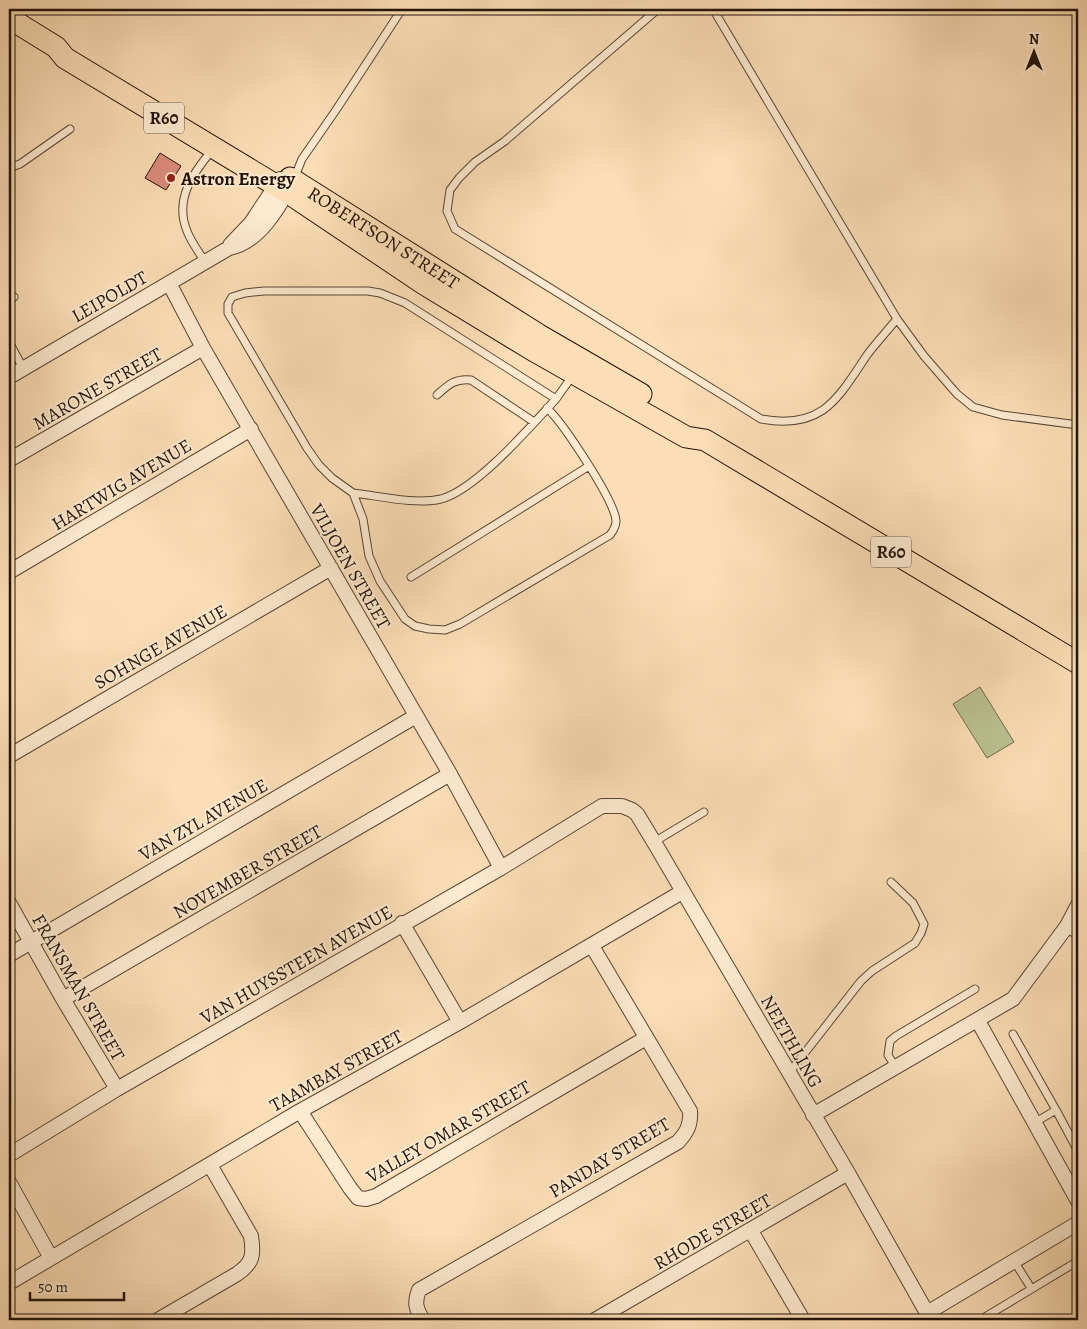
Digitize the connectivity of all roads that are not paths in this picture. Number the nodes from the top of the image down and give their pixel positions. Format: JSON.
{"nodes":[{"id":1,"x":402,"y":9,"type":"edge"},
{"id":2,"x":658,"y":9,"type":"edge"},
{"id":3,"x":713,"y":9,"type":"edge"},
{"id":4,"x":9,"y":18,"type":"edge"},
{"id":5,"x":56,"y":47,"type":"junction"},
{"id":6,"x":70,"y":129,"type":"dead end"},
{"id":7,"x":214,"y":148,"type":"junction"},
{"id":8,"x":302,"y":159,"type":"junction"},
{"id":9,"x":9,"y":168,"type":"edge"},
{"id":10,"x":285,"y":183,"type":"junction"},
{"id":11,"x":205,"y":262,"type":"junction"},
{"id":12,"x":169,"y":283,"type":"junction"},
{"id":13,"x":897,"y":319,"type":"junction"},
{"id":14,"x":9,"y":342,"type":"edge"},
{"id":15,"x":203,"y":348,"type":"junction"},
{"id":16,"x":579,"y":366,"type":"junction"},
{"id":17,"x":23,"y":368,"type":"junction"},
{"id":18,"x":9,"y":377,"type":"edge"},
{"id":19,"x":436,"y":395,"type":"dead end"},
{"id":20,"x":556,"y":399,"type":"junction"},
{"id":21,"x":547,"y":408,"type":"junction"},
{"id":22,"x":534,"y":422,"type":"junction"},
{"id":23,"x":1078,"y":426,"type":"edge"},
{"id":24,"x":251,"y":429,"type":"junction"},
{"id":25,"x":9,"y":460,"type":"edge"},
{"id":26,"x":589,"y":466,"type":"junction"},
{"id":27,"x":353,"y":493,"type":"junction"},
{"id":28,"x":330,"y":568,"type":"junction"},
{"id":29,"x":9,"y":572,"type":"edge"},
{"id":30,"x":411,"y":577,"type":"dead end"},
{"id":31,"x":1078,"y":663,"type":"edge"},
{"id":32,"x":416,"y":716,"type":"junction"},
{"id":33,"x":9,"y":756,"type":"edge"},
{"id":34,"x":450,"y":774,"type":"junction"},
{"id":35,"x":602,"y":806,"type":"joint"},
{"id":36,"x":704,"y":812,"type":"dead end"},
{"id":37,"x":654,"y":842,"type":"junction"},
{"id":38,"x":501,"y":868,"type":"junction"},
{"id":39,"x":891,"y":882,"type":"dead end"},
{"id":40,"x":682,"y":892,"type":"junction"},
{"id":41,"x":9,"y":903,"type":"edge"},
{"id":42,"x":1078,"y":905,"type":"edge"},
{"id":43,"x":402,"y":923,"type":"junction"},
{"id":44,"x":1072,"y":928,"type":"edge"},
{"id":45,"x":31,"y":942,"type":"junction"},
{"id":46,"x":592,"y":946,"type":"junction"},
{"id":47,"x":9,"y":955,"type":"edge"},
{"id":48,"x":975,"y":989,"type":"dead end"},
{"id":49,"x":63,"y":999,"type":"junction"},
{"id":50,"x":978,"y":1021,"type":"junction"},
{"id":51,"x":460,"y":1022,"type":"junction"},
{"id":52,"x":1013,"y":1034,"type":"dead end"},
{"id":53,"x":646,"y":1038,"type":"junction"},
{"id":54,"x":896,"y":1068,"type":"junction"},
{"id":55,"x":788,"y":1073,"type":"junction"},
{"id":56,"x":117,"y":1090,"type":"junction"},
{"id":57,"x":1056,"y":1110,"type":"junction"},
{"id":58,"x":300,"y":1111,"type":"junction"},
{"id":59,"x":813,"y":1115,"type":"junction"},
{"id":60,"x":1034,"y":1123,"type":"junction"},
{"id":61,"x":1078,"y":1151,"type":"edge"},
{"id":62,"x":9,"y":1155,"type":"edge"},
{"id":63,"x":210,"y":1165,"type":"junction"},
{"id":64,"x":848,"y":1173,"type":"junction"},
{"id":65,"x":9,"y":1182,"type":"edge"},
{"id":66,"x":1078,"y":1201,"type":"edge"},
{"id":67,"x":1078,"y":1223,"type":"edge"},
{"id":68,"x":751,"y":1231,"type":"junction"},
{"id":69,"x":51,"y":1258,"type":"junction"},
{"id":70,"x":1014,"y":1261,"type":"junction"},
{"id":71,"x":1078,"y":1261,"type":"edge"},
{"id":72,"x":9,"y":1283,"type":"edge"},
{"id":73,"x":1031,"y":1288,"type":"junction"},
{"id":74,"x":929,"y":1317,"type":"edge"},
{"id":75,"x":985,"y":1317,"type":"dead end"},
{"id":76,"x":158,"y":1320,"type":"edge"},
{"id":77,"x":422,"y":1320,"type":"edge"},
{"id":78,"x":595,"y":1320,"type":"edge"},
{"id":79,"x":803,"y":1320,"type":"edge"}],
"edges":[{"from":1,"to":8,"type":"lane"},
{"from":2,"to":13,"type":"lane"},
{"from":3,"to":13,"type":"lane"},
{"from":4,"to":5,"type":"main road","name":"ROBERTSON STREET","number":"R60"},
{"from":5,"to":7,"type":"main road","name":"ROBERTSON STREET","number":"R60"},
{"from":5,"to":10,"type":"main road","name":"ROBERTSON STREET","number":"R60"},
{"from":6,"to":9,"type":"lane"},
{"from":7,"to":10,"type":"main road","name":"ROBERTSON STREET","number":"R60"},
{"from":7,"to":11,"type":"lane"},
{"from":8,"to":10,"type":"lane"},
{"from":8,"to":10,"type":"lane"},
{"from":10,"to":11,"type":"street","name":"LEIPOLDT"},
{"from":10,"to":16,"type":"main road","name":"ROBERTSON STREET","number":"R60"},
{"from":11,"to":12,"type":"street","name":"LEIPOLDT"},
{"from":12,"to":15,"type":"street","name":"VILJOEN STREET"},
{"from":12,"to":17,"type":"street","name":"LEIPOLDT"},
{"from":13,"to":23,"type":"lane"},
{"from":14,"to":17,"type":"lane"},
{"from":15,"to":24,"type":"street","name":"VILJOEN STREET"},
{"from":15,"to":25,"type":"street","name":"MARONE STREET"},
{"from":16,"to":20,"type":"lane"},
{"from":16,"to":31,"type":"main road","name":"ROBERTSON STREET","number":"R60"},
{"from":17,"to":18,"type":"street","name":"LEIPOLDT"},
{"from":19,"to":22,"type":"lane"},
{"from":20,"to":21,"type":"lane"},
{"from":20,"to":27,"type":"lane"},
{"from":21,"to":22,"type":"lane"},
{"from":21,"to":26,"type":"lane"},
{"from":22,"to":27,"type":"lane"},
{"from":24,"to":28,"type":"street","name":"VILJOEN STREET"},
{"from":24,"to":29,"type":"street","name":"HARTWIG AVENUE"},
{"from":26,"to":27,"type":"lane"},
{"from":26,"to":30,"type":"lane"},
{"from":28,"to":32,"type":"street","name":"VILJOEN STREET"},
{"from":28,"to":33,"type":"street","name":"SOHNGE AVENUE"},
{"from":32,"to":34,"type":"street","name":"VILJOEN STREET"},
{"from":32,"to":45,"type":"street","name":"VAN ZYL AVENUE"},
{"from":34,"to":38,"type":"street","name":"VILJOEN STREET"},
{"from":34,"to":49,"type":"street","name":"NOVEMBER STREET"},
{"from":35,"to":37,"type":"street","name":"NEETHLING"},
{"from":35,"to":38,"type":"street","name":"VAN HUYSSTEEN AVENUE"},
{"from":36,"to":37,"type":"lane"},
{"from":37,"to":40,"type":"street","name":"NEETHLING"},
{"from":38,"to":43,"type":"street","name":"VAN HUYSSTEEN AVENUE"},
{"from":39,"to":55,"type":"lane"},
{"from":40,"to":46,"type":"street","name":"TAAMBAY STREET"},
{"from":40,"to":55,"type":"street","name":"NEETHLING"},
{"from":41,"to":45,"type":"street","name":"FRANSMAN STREET"},
{"from":42,"to":44,"type":"street"},
{"from":43,"to":51,"type":"street"},
{"from":43,"to":56,"type":"street","name":"VAN HUYSSTEEN AVENUE"},
{"from":44,"to":50,"type":"street"},
{"from":45,"to":47,"type":"street","name":"VAN ZYL AVENUE"},
{"from":45,"to":49,"type":"street","name":"FRANSMAN STREET"},
{"from":46,"to":51,"type":"street","name":"TAAMBAY STREET"},
{"from":46,"to":53,"type":"street","name":"PANDAY STREET"},
{"from":48,"to":54,"type":"lane"},
{"from":49,"to":56,"type":"street","name":"FRANSMAN STREET"},
{"from":50,"to":54,"type":"street"},
{"from":50,"to":60,"type":"street"},
{"from":51,"to":58,"type":"street","name":"TAAMBAY STREET"},
{"from":52,"to":57,"type":"lane"},
{"from":53,"to":58,"type":"street","name":"VALLEY OMAR STREET"},
{"from":53,"to":77,"type":"street","name":"PANDAY STREET"},
{"from":54,"to":59,"type":"street"},
{"from":55,"to":59,"type":"street","name":"NEETHLING"},
{"from":56,"to":62,"type":"street","name":"VAN HUYSSTEEN AVENUE"},
{"from":57,"to":60,"type":"lane"},
{"from":57,"to":61,"type":"lane"},
{"from":58,"to":63,"type":"street","name":"TAAMBAY STREET"},
{"from":59,"to":64,"type":"street","name":"NEETHLING"},
{"from":60,"to":66,"type":"street"},
{"from":63,"to":69,"type":"street","name":"TAAMBAY STREET"},
{"from":63,"to":76,"type":"street"},
{"from":64,"to":68,"type":"street","name":"RHODE STREET"},
{"from":64,"to":74,"type":"street","name":"NEETHLING"},
{"from":65,"to":69,"type":"street"},
{"from":67,"to":70,"type":"street"},
{"from":68,"to":78,"type":"street","name":"RHODE STREET"},
{"from":68,"to":79,"type":"street"},
{"from":69,"to":72,"type":"street","name":"TAAMBAY STREET"},
{"from":70,"to":73,"type":"lane"},
{"from":70,"to":74,"type":"street"},
{"from":71,"to":73,"type":"lane"},
{"from":73,"to":75,"type":"lane"}]}
